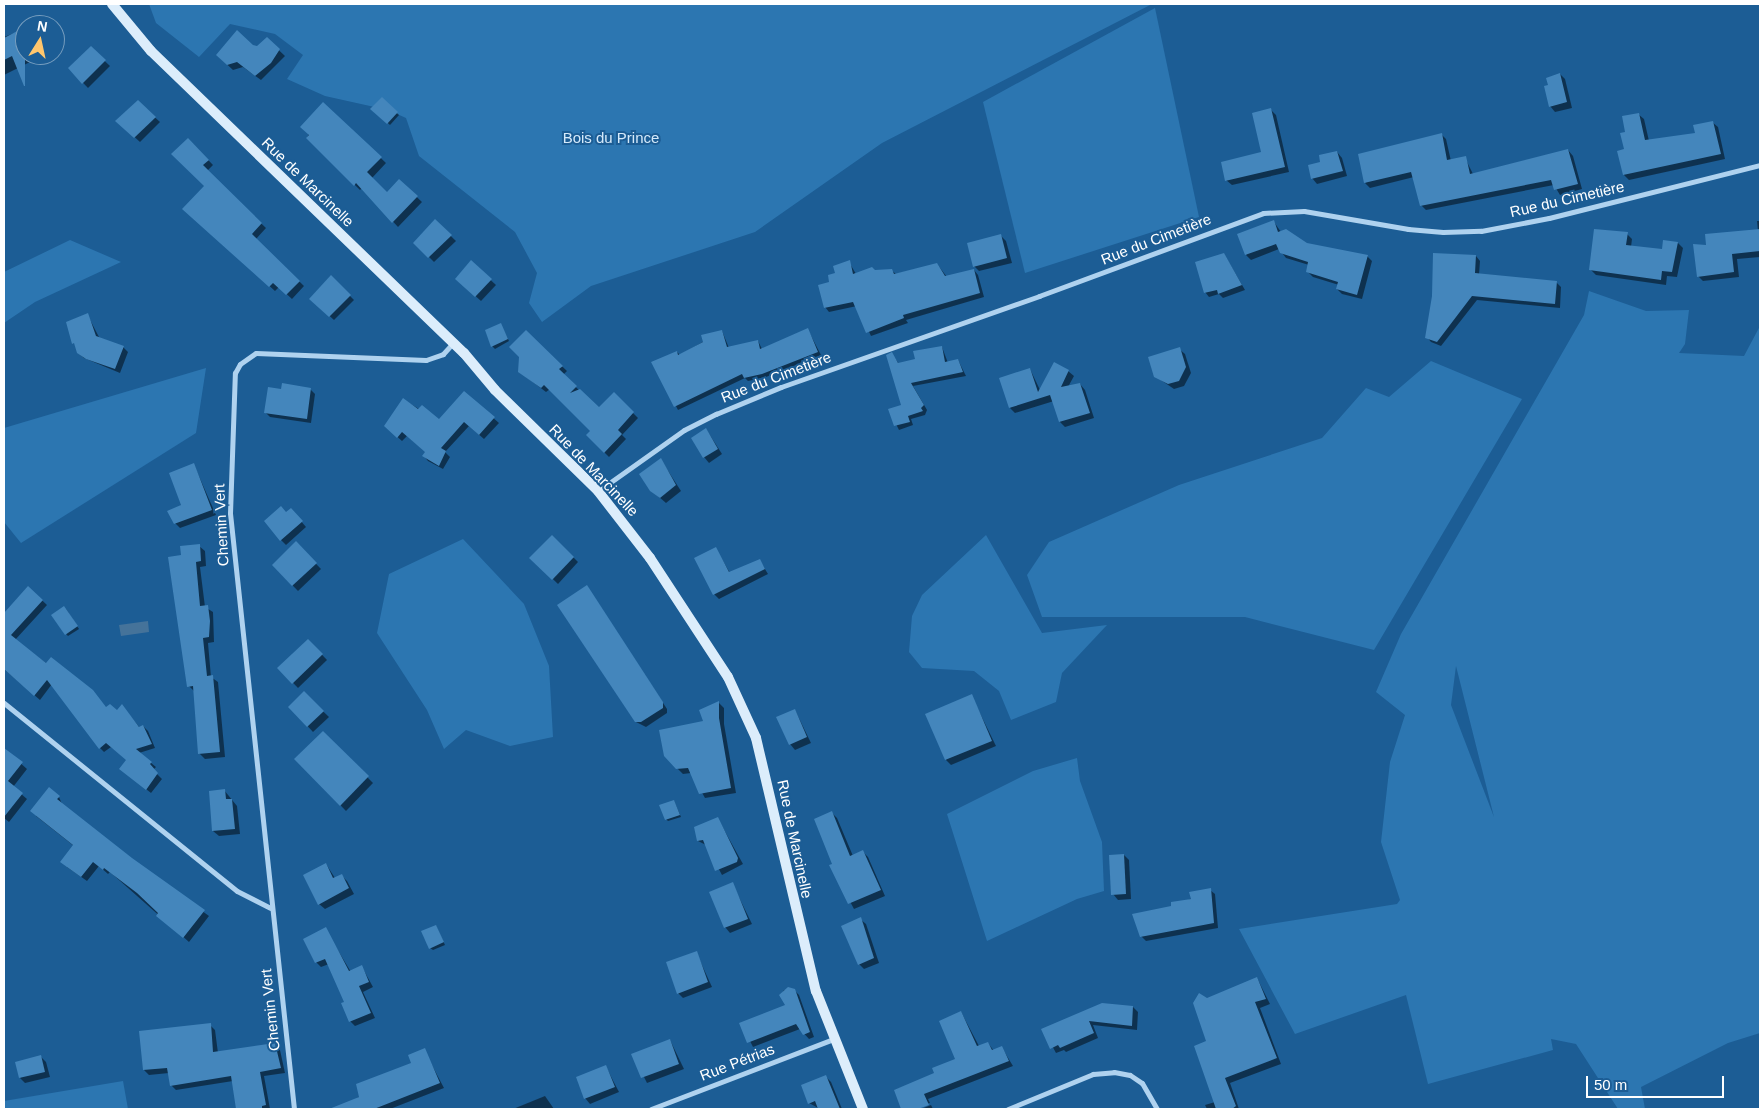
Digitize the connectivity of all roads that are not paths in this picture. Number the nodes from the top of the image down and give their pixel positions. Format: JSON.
{"nodes":[{"id":1,"x":112,"y":4,"type":"edge"},
{"id":2,"x":1760,"y":165,"type":"edge"},
{"id":3,"x":453,"y":343,"type":"junction"},
{"id":4,"x":598,"y":491,"type":"junction"},
{"id":5,"x":4,"y":703,"type":"edge"},
{"id":6,"x":270,"y":908,"type":"junction"},
{"id":7,"x":833,"y":1039,"type":"junction"},
{"id":8,"x":294,"y":1109,"type":"edge"},
{"id":9,"x":651,"y":1109,"type":"edge"},
{"id":10,"x":863,"y":1109,"type":"edge"},
{"id":11,"x":1008,"y":1109,"type":"edge"},
{"id":12,"x":1157,"y":1109,"type":"edge"}],
"edges":[{"from":1,"to":3,"type":"street","name":"Rue de Marcinelle"},
{"from":2,"to":4,"type":"street","name":"Rue du Cimetière"},
{"from":3,"to":4,"type":"street","name":"Rue de Marcinelle"},
{"from":3,"to":6,"type":"street","name":"Chemin Vert"},
{"from":4,"to":7,"type":"street","name":"Rue de Marcinelle"},
{"from":5,"to":6,"type":"street"},
{"from":6,"to":8,"type":"street","name":"Chemin Vert"},
{"from":7,"to":9,"type":"street","name":"Rue Pétrias"},
{"from":7,"to":10,"type":"street","name":"Rue de Marcinelle"},
{"from":11,"to":12,"type":"street"}]}
